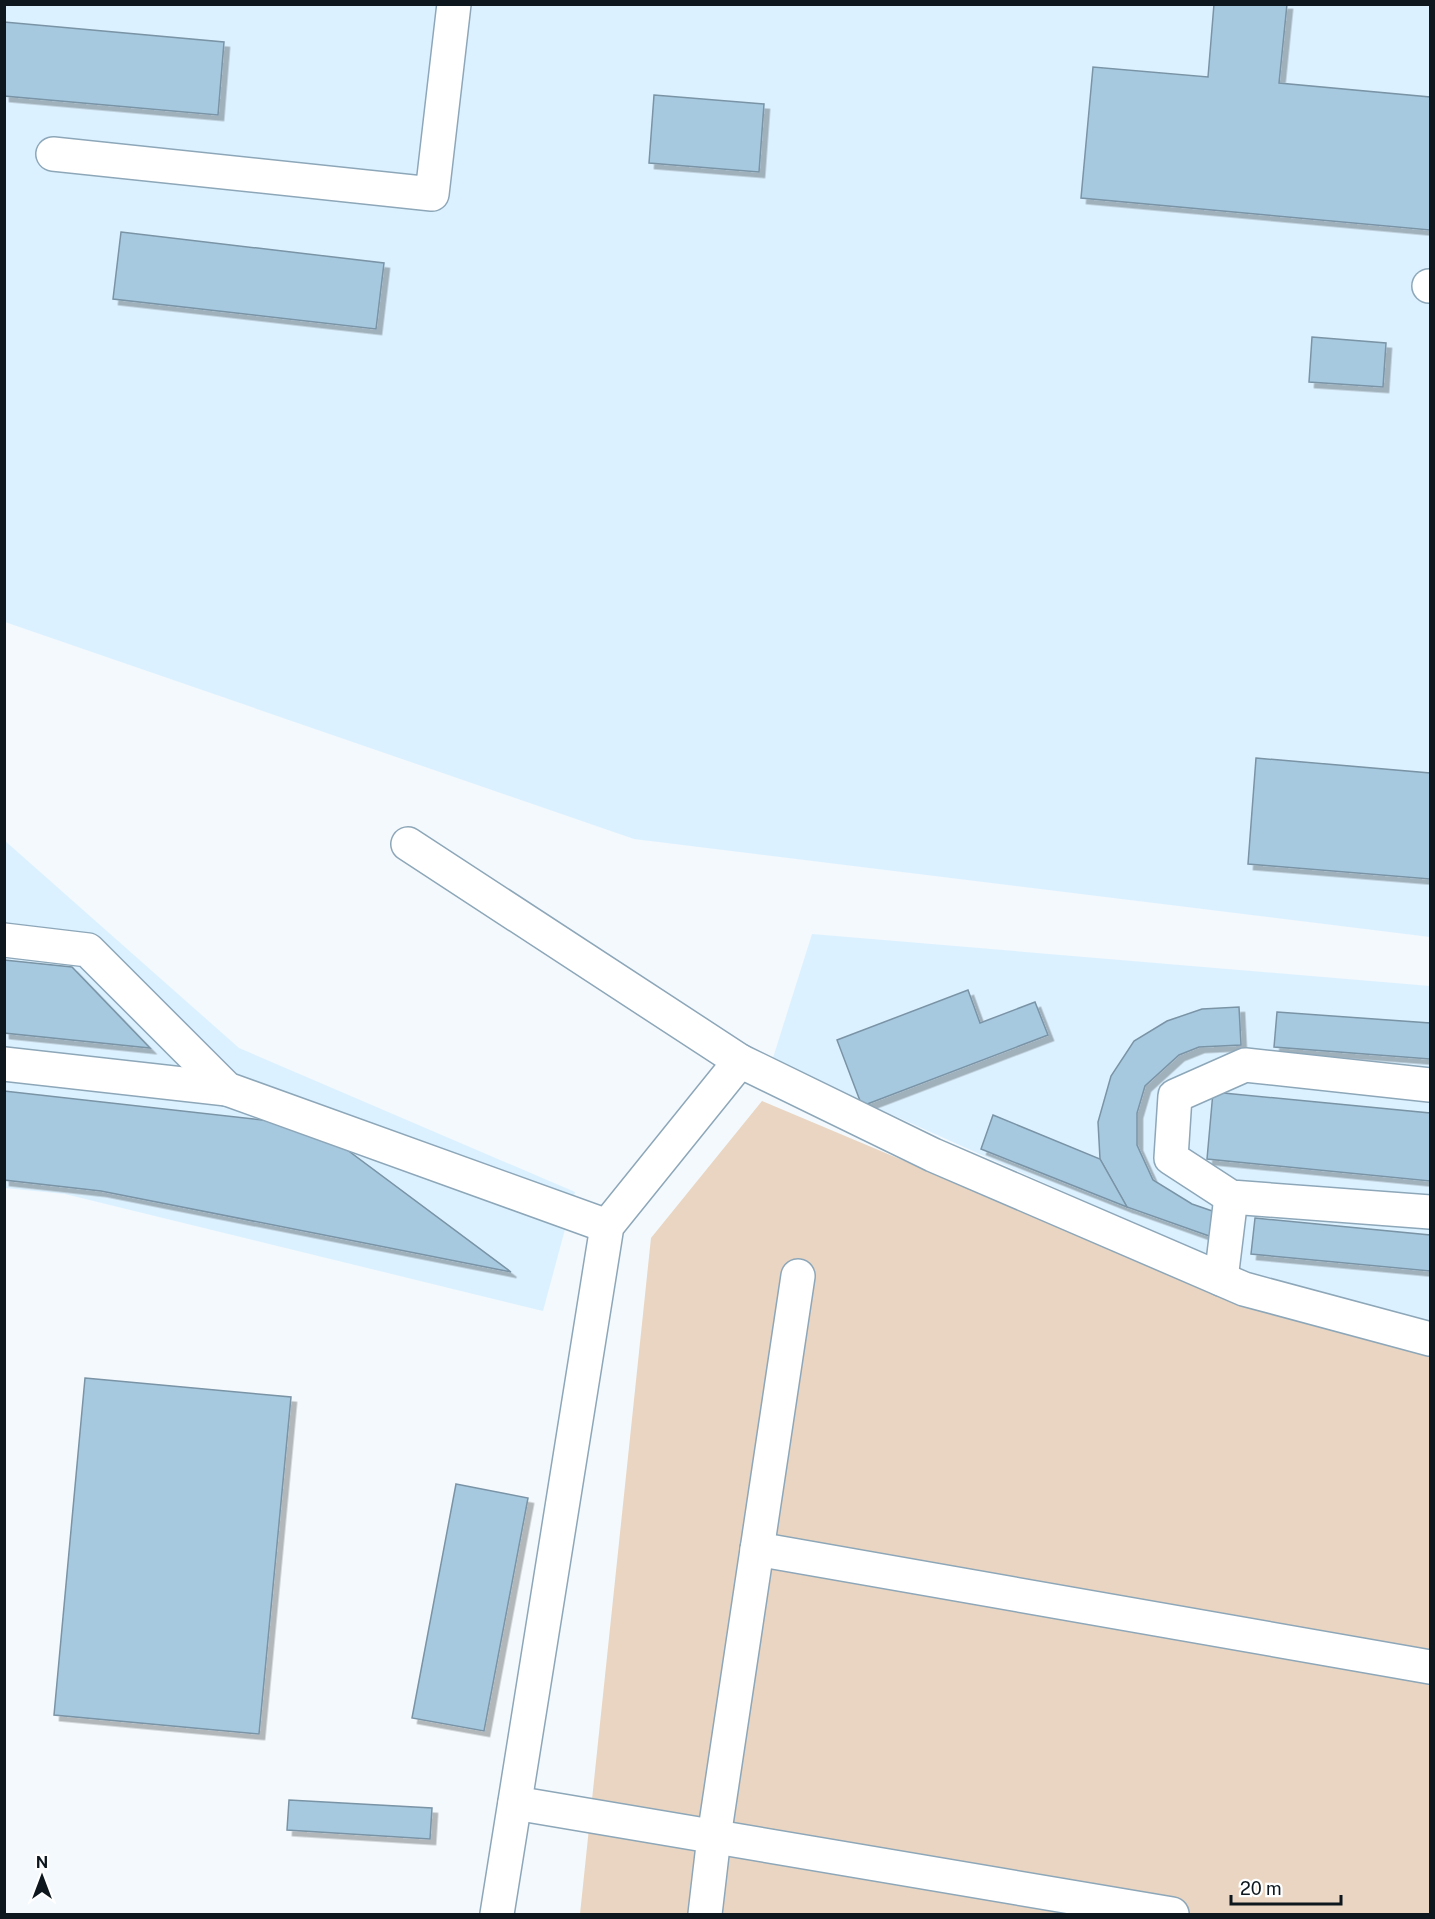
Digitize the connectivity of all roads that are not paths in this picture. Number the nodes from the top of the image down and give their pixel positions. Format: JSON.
{"nodes":[{"id":1,"x":454,"y":4,"type":"edge"},
{"id":2,"x":53,"y":154,"type":"dead end"},
{"id":3,"x":408,"y":844,"type":"dead end"},
{"id":4,"x":4,"y":940,"type":"edge"},
{"id":5,"x":740,"y":1061,"type":"junction"},
{"id":6,"x":4,"y":1064,"type":"edge"},
{"id":7,"x":1431,"y":1085,"type":"edge"},
{"id":8,"x":227,"y":1089,"type":"junction"},
{"id":9,"x":1231,"y":1197,"type":"junction"},
{"id":10,"x":1431,"y":1212,"type":"edge"},
{"id":11,"x":607,"y":1226,"type":"junction"},
{"id":12,"x":798,"y":1276,"type":"dead end"},
{"id":13,"x":1221,"y":1279,"type":"junction"},
{"id":14,"x":1431,"y":1339,"type":"edge"},
{"id":15,"x":757,"y":1549,"type":"junction"},
{"id":16,"x":1431,"y":1667,"type":"edge"},
{"id":17,"x":515,"y":1803,"type":"junction"},
{"id":18,"x":714,"y":1837,"type":"junction"},
{"id":19,"x":497,"y":1914,"type":"edge"},
{"id":20,"x":705,"y":1914,"type":"edge"},
{"id":21,"x":1173,"y":1914,"type":"edge"}],
"edges":[{"from":1,"to":2,"type":"lane"},
{"from":3,"to":5,"type":"lane"},
{"from":4,"to":8,"type":"lane"},
{"from":5,"to":11,"type":"lane"},
{"from":5,"to":13,"type":"lane"},
{"from":6,"to":8,"type":"lane"},
{"from":7,"to":9,"type":"lane"},
{"from":8,"to":11,"type":"lane"},
{"from":9,"to":10,"type":"lane"},
{"from":9,"to":13,"type":"lane"},
{"from":11,"to":17,"type":"lane"},
{"from":12,"to":15,"type":"lane"},
{"from":13,"to":14,"type":"lane"},
{"from":15,"to":16,"type":"lane"},
{"from":15,"to":18,"type":"lane"},
{"from":17,"to":18,"type":"lane"},
{"from":17,"to":19,"type":"lane"},
{"from":18,"to":20,"type":"lane"},
{"from":18,"to":21,"type":"lane"}]}
